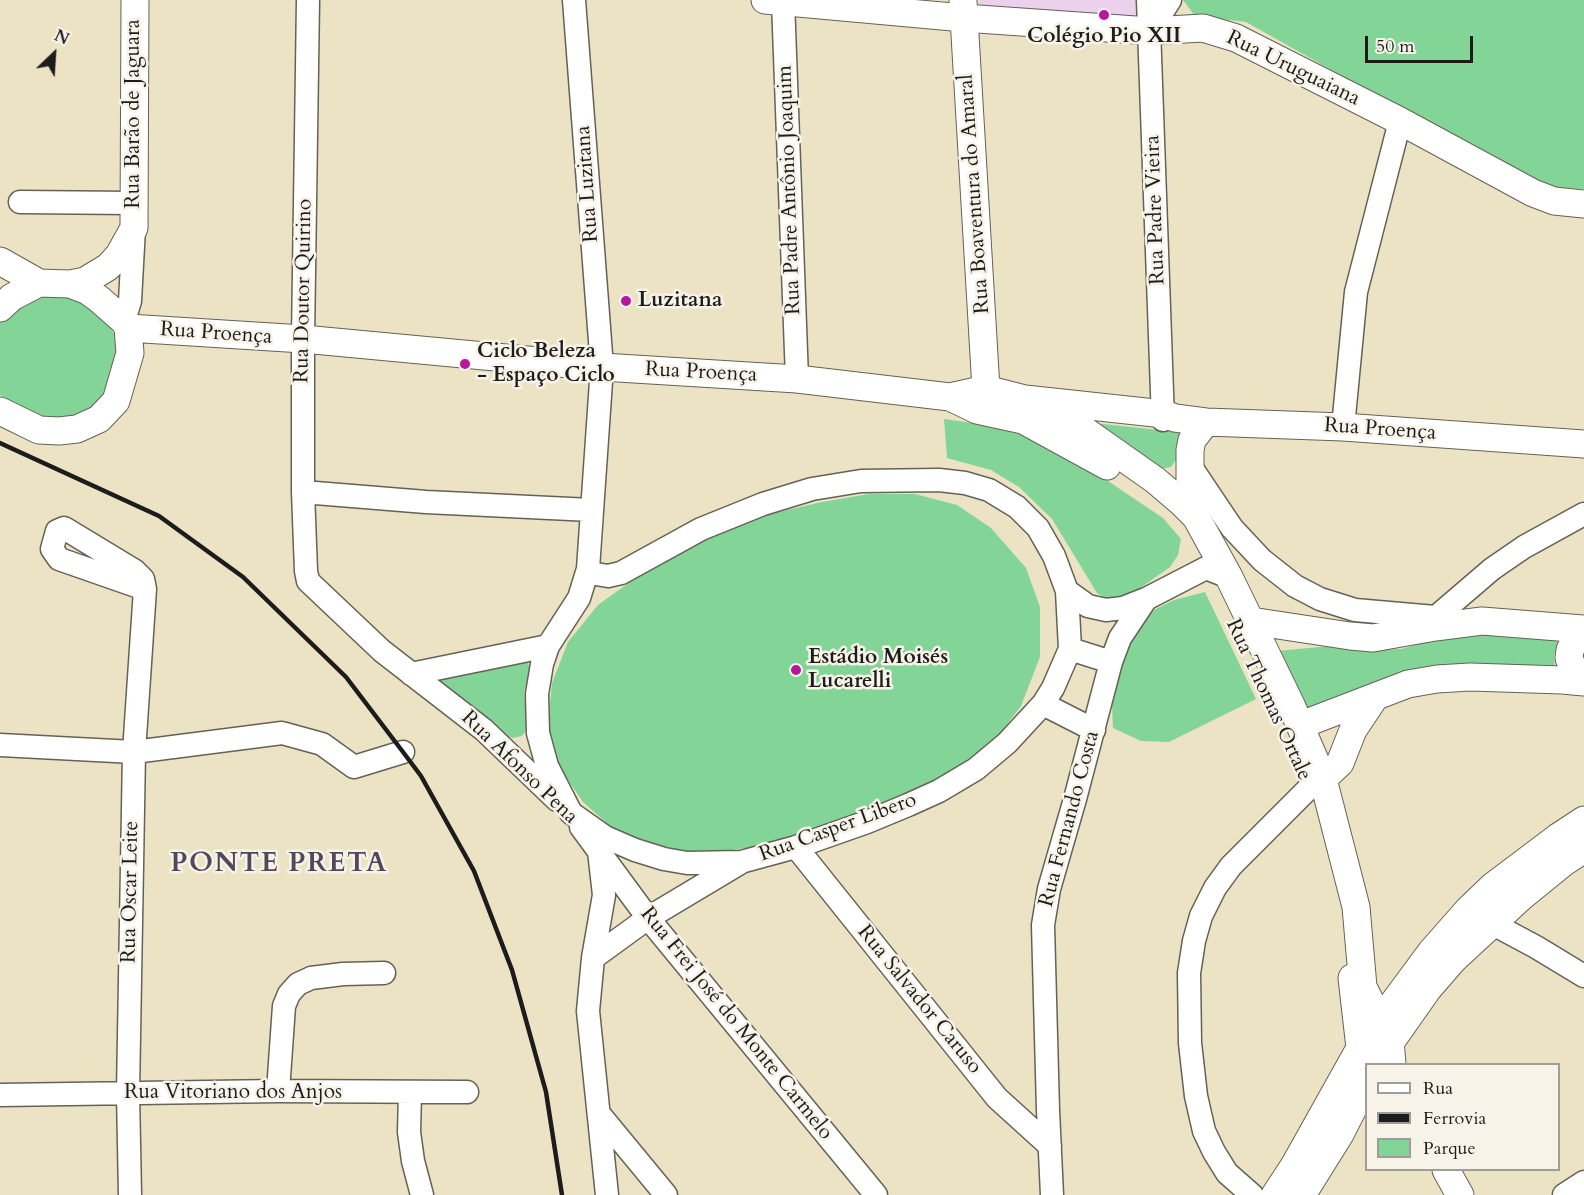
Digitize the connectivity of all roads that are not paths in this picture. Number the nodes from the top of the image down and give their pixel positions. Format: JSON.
{"nodes":[{"id":1,"x":135,"y":0,"type":"edge"},
{"id":2,"x":308,"y":0,"type":"edge"},
{"id":3,"x":574,"y":0,"type":"edge"},
{"id":4,"x":765,"y":0,"type":"edge"},
{"id":5,"x":1148,"y":0,"type":"edge"},
{"id":6,"x":1170,"y":0,"type":"edge"},
{"id":7,"x":783,"y":1,"type":"edge"},
{"id":8,"x":963,"y":9,"type":"edge"},
{"id":9,"x":1150,"y":31,"type":"junction"},
{"id":10,"x":1400,"y":121,"type":"junction"},
{"id":11,"x":20,"y":202,"type":"dead end"},
{"id":12,"x":1584,"y":204,"type":"edge"},
{"id":13,"x":133,"y":216,"type":"junction"},
{"id":14,"x":0,"y":261,"type":"edge"},
{"id":15,"x":39,"y":283,"type":"junction"},
{"id":16,"x":70,"y":284,"type":"junction"},
{"id":17,"x":0,"y":309,"type":"edge"},
{"id":18,"x":126,"y":325,"type":"junction"},
{"id":19,"x":303,"y":339,"type":"junction"},
{"id":20,"x":602,"y":367,"type":"junction"},
{"id":21,"x":797,"y":379,"type":"junction"},
{"id":22,"x":986,"y":389,"type":"junction"},
{"id":23,"x":950,"y":397,"type":"junction"},
{"id":24,"x":1024,"y":410,"type":"junction"},
{"id":25,"x":0,"y":411,"type":"edge"},
{"id":26,"x":1168,"y":417,"type":"junction"},
{"id":27,"x":1068,"y":419,"type":"junction"},
{"id":28,"x":1206,"y":422,"type":"junction"},
{"id":29,"x":1343,"y":427,"type":"junction"},
{"id":30,"x":1584,"y":444,"type":"edge"},
{"id":31,"x":1189,"y":464,"type":"junction"},
{"id":32,"x":1153,"y":479,"type":"junction"},
{"id":33,"x":303,"y":492,"type":"junction"},
{"id":34,"x":591,"y":510,"type":"junction"},
{"id":35,"x":1584,"y":514,"type":"edge"},
{"id":36,"x":1196,"y":517,"type":"junction"},
{"id":37,"x":588,"y":568,"type":"junction"},
{"id":38,"x":1218,"y":573,"type":"junction"},
{"id":39,"x":308,"y":581,"type":"joint"},
{"id":40,"x":145,"y":589,"type":"dead end"},
{"id":41,"x":1067,"y":591,"type":"junction"},
{"id":42,"x":1146,"y":599,"type":"junction"},
{"id":43,"x":1251,"y":621,"type":"junction"},
{"id":44,"x":1435,"y":622,"type":"junction"},
{"id":45,"x":1584,"y":631,"type":"edge"},
{"id":46,"x":548,"y":646,"type":"junction"},
{"id":47,"x":1070,"y":649,"type":"junction"},
{"id":48,"x":1112,"y":662,"type":"junction"},
{"id":49,"x":411,"y":674,"type":"junction"},
{"id":50,"x":1581,"y":682,"type":"edge"},
{"id":51,"x":1375,"y":697,"type":"junction"},
{"id":52,"x":1043,"y":704,"type":"junction"},
{"id":53,"x":1301,"y":725,"type":"junction"},
{"id":54,"x":1094,"y":730,"type":"junction"},
{"id":55,"x":0,"y":745,"type":"edge"},
{"id":56,"x":134,"y":752,"type":"junction"},
{"id":57,"x":403,"y":752,"type":"dead end"},
{"id":58,"x":1316,"y":784,"type":"junction"},
{"id":59,"x":571,"y":813,"type":"junction"},
{"id":60,"x":1584,"y":820,"type":"edge"},
{"id":61,"x":796,"y":847,"type":"junction"},
{"id":62,"x":1584,"y":849,"type":"edge"},
{"id":63,"x":599,"y":851,"type":"junction"},
{"id":64,"x":741,"y":862,"type":"junction"},
{"id":65,"x":1479,"y":916,"type":"junction"},
{"id":66,"x":648,"y":918,"type":"junction"},
{"id":67,"x":593,"y":958,"type":"junction"},
{"id":68,"x":384,"y":973,"type":"dead end"},
{"id":69,"x":1584,"y":976,"type":"edge"},
{"id":70,"x":1387,"y":1042,"type":"edge"},
{"id":71,"x":1370,"y":1059,"type":"edge"},
{"id":72,"x":1365,"y":1066,"type":"edge"},
{"id":73,"x":1365,"y":1085,"type":"edge"},
{"id":74,"x":278,"y":1091,"type":"junction"},
{"id":75,"x":467,"y":1092,"type":"dead end"},
{"id":76,"x":128,"y":1093,"type":"junction"},
{"id":77,"x":410,"y":1093,"type":"junction"},
{"id":78,"x":0,"y":1095,"type":"edge"},
{"id":79,"x":600,"y":1115,"type":"junction"},
{"id":80,"x":1050,"y":1146,"type":"junction"},
{"id":81,"x":1447,"y":1171,"type":"edge"},
{"id":82,"x":1584,"y":1182,"type":"edge"},
{"id":83,"x":130,"y":1195,"type":"edge"},
{"id":84,"x":422,"y":1195,"type":"edge"},
{"id":85,"x":607,"y":1195,"type":"edge"},
{"id":86,"x":666,"y":1195,"type":"edge"},
{"id":87,"x":876,"y":1195,"type":"edge"},
{"id":88,"x":1052,"y":1195,"type":"edge"},
{"id":89,"x":1252,"y":1195,"type":"edge"},
{"id":90,"x":1275,"y":1195,"type":"edge"},
{"id":91,"x":1302,"y":1195,"type":"edge"},
{"id":92,"x":1460,"y":1195,"type":"edge"},
{"id":93,"x":1564,"y":1195,"type":"edge"}],
"edges":[{"from":1,"to":13,"type":"main road","name":"Rua Barão de Jaguara"},
{"from":2,"to":19,"type":"street","name":"Rua Doutor Quirino"},
{"from":3,"to":20,"type":"street","name":"Rua Luzitana"},
{"from":4,"to":7,"type":"main road","name":"Rua Uruguaiana"},
{"from":5,"to":9,"type":"street","name":"Rua Padre Vieira"},
{"from":6,"to":9,"type":"street"},
{"from":7,"to":8,"type":"main road","name":"Rua Uruguaiana"},
{"from":7,"to":21,"type":"street","name":"Rua Padre Antônio Joaquim"},
{"from":8,"to":9,"type":"main road","name":"Rua Uruguaiana"},
{"from":8,"to":22,"type":"main road","name":"Rua Boaventura do Amaral"},
{"from":9,"to":10,"type":"main road","name":"Rua Uruguaiana"},
{"from":9,"to":26,"type":"street","name":"Rua Padre Vieira"},
{"from":10,"to":12,"type":"main road","name":"Rua Uruguaiana"},
{"from":10,"to":29,"type":"street"},
{"from":11,"to":13,"type":"street"},
{"from":13,"to":16,"type":"main road"},
{"from":13,"to":18,"type":"street"},
{"from":14,"to":15,"type":"main road"},
{"from":15,"to":16,"type":"main road"},
{"from":15,"to":17,"type":"main road"},
{"from":16,"to":18,"type":"main road"},
{"from":18,"to":19,"type":"main road","name":"Rua Proença"},
{"from":18,"to":25,"type":"main road","name":"Rua Proença"},
{"from":19,"to":20,"type":"main road","name":"Rua Proença"},
{"from":19,"to":33,"type":"street","name":"Rua Doutor Quirino"},
{"from":20,"to":21,"type":"main road","name":"Rua Proença"},
{"from":20,"to":34,"type":"street","name":"Rua Luzitana"},
{"from":21,"to":23,"type":"main road","name":"Rua Proença"},
{"from":22,"to":23,"type":"main road","name":"Rua Proença"},
{"from":22,"to":24,"type":"main road","name":"Rua Proença"},
{"from":23,"to":24,"type":"main road","name":"Rua Proença"},
{"from":24,"to":26,"type":"main road","name":"Rua Proença"},
{"from":24,"to":27,"type":"main road","name":"Rua Proença"},
{"from":24,"to":38,"type":"main road","name":"Rua Thomas Ortale"},
{"from":26,"to":27,"type":"main road","name":"Rua Proença"},
{"from":26,"to":28,"type":"main road","name":"Rua Proença"},
{"from":27,"to":32,"type":"main road","name":"Rua Thomas Ortale"},
{"from":28,"to":29,"type":"main road","name":"Rua Proença"},
{"from":28,"to":31,"type":"main road"},
{"from":29,"to":30,"type":"main road","name":"Rua Proença"},
{"from":31,"to":32,"type":"main road"},
{"from":31,"to":36,"type":"main road"},
{"from":31,"to":44,"type":"street"},
{"from":32,"to":36,"type":"main road","name":"Rua Thomas Ortale"},
{"from":33,"to":34,"type":"street"},
{"from":33,"to":39,"type":"street","name":"Rua Doutor Quirino"},
{"from":34,"to":37,"type":"street","name":"Rua Luzitana"},
{"from":35,"to":44,"type":"street"},
{"from":36,"to":38,"type":"main road","name":"Rua Thomas Ortale"},
{"from":37,"to":41,"type":"street","name":"Rua Casper Libero"},
{"from":37,"to":46,"type":"street","name":"Rua Luzitana"},
{"from":38,"to":42,"type":"street","name":"Rua Fernando Costa"},
{"from":38,"to":43,"type":"main road","name":"Rua Thomas Ortale"},
{"from":38,"to":58,"type":"main road","name":"Rua Thomas Ortale"},
{"from":39,"to":49,"type":"street","name":"Rua Afonso Pena"},
{"from":40,"to":56,"type":"street","name":"Rua Oscar Leite"},
{"from":41,"to":42,"type":"street","name":"Rua Fernando Costa"},
{"from":41,"to":47,"type":"street","name":"Rua Casper Libero"},
{"from":42,"to":48,"type":"street","name":"Rua Fernando Costa"},
{"from":43,"to":44,"type":"main road"},
{"from":43,"to":53,"type":"main road","name":"Rua Thomas Ortale"},
{"from":44,"to":45,"type":"main road"},
{"from":45,"to":50,"type":"main road"},
{"from":46,"to":49,"type":"street"},
{"from":46,"to":59,"type":"street","name":"Rua Luzitana"},
{"from":47,"to":48,"type":"street"},
{"from":47,"to":52,"type":"street","name":"Rua Casper Libero"},
{"from":48,"to":54,"type":"street","name":"Rua Fernando Costa"},
{"from":49,"to":59,"type":"street","name":"Rua Afonso Pena"},
{"from":50,"to":51,"type":"main road"},
{"from":51,"to":53,"type":"main road"},
{"from":51,"to":58,"type":"main road"},
{"from":52,"to":54,"type":"street"},
{"from":52,"to":61,"type":"street","name":"Rua Casper Libero"},
{"from":53,"to":58,"type":"main road","name":"Rua Thomas Ortale"},
{"from":54,"to":80,"type":"street","name":"Rua Fernando Costa"},
{"from":55,"to":56,"type":"street"},
{"from":56,"to":57,"type":"street"},
{"from":56,"to":76,"type":"street","name":"Rua Oscar Leite"},
{"from":58,"to":70,"type":"main road","name":"Rua Thomas Ortale"},
{"from":58,"to":71,"type":"main road","name":"Rua Thomas Ortale"},
{"from":58,"to":89,"type":"street"},
{"from":59,"to":63,"type":"street","name":"Rua Afonso Pena"},
{"from":59,"to":64,"type":"street","name":"Rua Casper Libero"},
{"from":60,"to":65,"type":"main road"},
{"from":61,"to":64,"type":"street","name":"Rua Casper Libero"},
{"from":61,"to":80,"type":"street","name":"Rua Salvador Caruso"},
{"from":62,"to":65,"type":"main road"},
{"from":63,"to":66,"type":"street","name":"Rua Frei José do Monte Carmelo"},
{"from":63,"to":67,"type":"street","name":"Rua Afonso Pena"},
{"from":64,"to":66,"type":"street","name":"Rua Casper Libero"},
{"from":65,"to":69,"type":"street"},
{"from":65,"to":70,"type":"main road"},
{"from":66,"to":67,"type":"street","name":"Rua Casper Libero"},
{"from":66,"to":87,"type":"street","name":"Rua Frei José do Monte Carmelo"},
{"from":67,"to":79,"type":"street","name":"Rua Afonso Pena"},
{"from":68,"to":74,"type":"street"},
{"from":70,"to":71,"type":"main road"},
{"from":72,"to":90,"type":"main road"},
{"from":73,"to":91,"type":"main road"},
{"from":74,"to":76,"type":"street","name":"Rua Vitoriano dos Anjos"},
{"from":74,"to":77,"type":"street","name":"Rua Vitoriano dos Anjos"},
{"from":75,"to":77,"type":"street","name":"Rua Vitoriano dos Anjos"},
{"from":76,"to":78,"type":"street","name":"Rua Vitoriano dos Anjos"},
{"from":76,"to":83,"type":"street","name":"Rua Oscar Leite"},
{"from":77,"to":84,"type":"street"},
{"from":79,"to":85,"type":"street","name":"Rua Afonso Pena"},
{"from":79,"to":86,"type":"street"},
{"from":80,"to":88,"type":"street","name":"Rua Fernando Costa"},
{"from":81,"to":92,"type":"main road"},
{"from":82,"to":93,"type":"street"}]}
